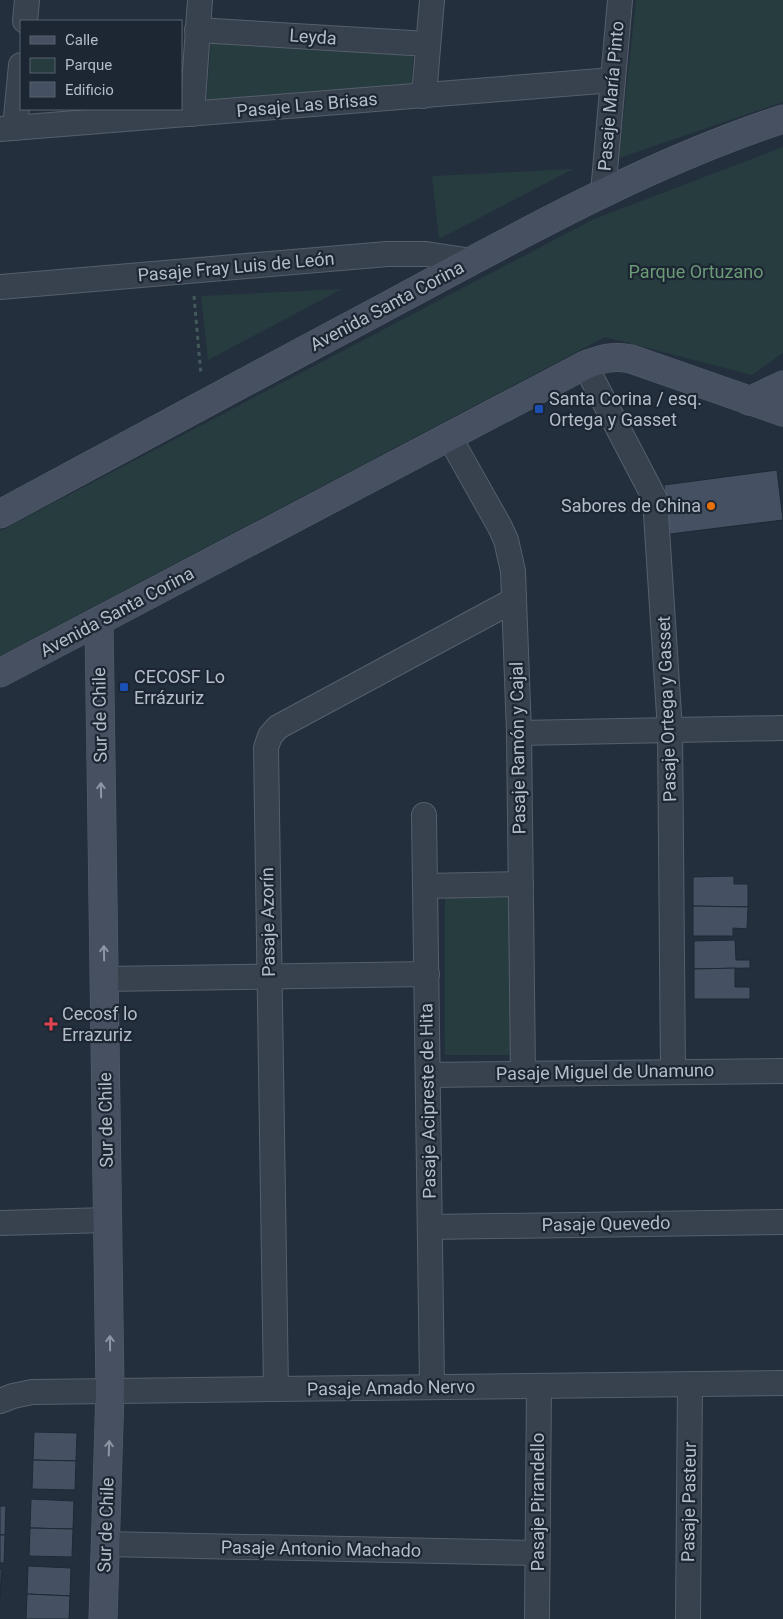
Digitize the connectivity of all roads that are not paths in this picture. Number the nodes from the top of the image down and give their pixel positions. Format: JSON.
{"nodes":[{"id":1,"x":27,"y":0,"type":"edge"},
{"id":2,"x":200,"y":0,"type":"edge"},
{"id":3,"x":432,"y":0,"type":"edge"},
{"id":4,"x":620,"y":0,"type":"edge"},
{"id":5,"x":25,"y":20,"type":"edge"},
{"id":6,"x":197,"y":30,"type":"junction"},
{"id":7,"x":428,"y":44,"type":"junction"},
{"id":8,"x":20,"y":70,"type":"edge"},
{"id":9,"x":613,"y":80,"type":"junction"},
{"id":10,"x":424,"y":96,"type":"junction"},
{"id":11,"x":192,"y":114,"type":"junction"},
{"id":12,"x":783,"y":120,"type":"edge"},
{"id":13,"x":8,"y":129,"type":"edge"},
{"id":14,"x":603,"y":193,"type":"junction"},
{"id":15,"x":472,"y":261,"type":"junction"},
{"id":16,"x":0,"y":287,"type":"edge"},
{"id":17,"x":585,"y":365,"type":"junction"},
{"id":18,"x":783,"y":385,"type":"edge"},
{"id":19,"x":749,"y":401,"type":"junction"},
{"id":20,"x":783,"y":412,"type":"edge"},
{"id":21,"x":450,"y":438,"type":"junction"},
{"id":22,"x":0,"y":514,"type":"edge"},
{"id":23,"x":514,"y":600,"type":"junction"},
{"id":24,"x":98,"y":622,"type":"junction"},
{"id":25,"x":0,"y":674,"type":"edge"},
{"id":26,"x":783,"y":728,"type":"edge"},
{"id":27,"x":670,"y":730,"type":"junction"},
{"id":28,"x":519,"y":733,"type":"junction"},
{"id":29,"x":424,"y":815,"type":"dead end"},
{"id":30,"x":521,"y":884,"type":"junction"},
{"id":31,"x":425,"y":886,"type":"junction"},
{"id":32,"x":427,"y":974,"type":"junction"},
{"id":33,"x":269,"y":976,"type":"junction"},
{"id":34,"x":104,"y":979,"type":"junction"},
{"id":35,"x":673,"y":1071,"type":"junction"},
{"id":36,"x":783,"y":1071,"type":"edge"},
{"id":37,"x":523,"y":1073,"type":"junction"},
{"id":38,"x":428,"y":1075,"type":"junction"},
{"id":39,"x":108,"y":1220,"type":"junction"},
{"id":40,"x":783,"y":1222,"type":"edge"},
{"id":41,"x":0,"y":1223,"type":"edge"},
{"id":42,"x":430,"y":1227,"type":"junction"},
{"id":43,"x":783,"y":1383,"type":"edge"},
{"id":44,"x":690,"y":1384,"type":"junction"},
{"id":45,"x":539,"y":1386,"type":"junction"},
{"id":46,"x":432,"y":1388,"type":"junction"},
{"id":47,"x":276,"y":1390,"type":"junction"},
{"id":48,"x":110,"y":1391,"type":"junction"},
{"id":49,"x":0,"y":1401,"type":"edge"},
{"id":50,"x":105,"y":1544,"type":"junction"},
{"id":51,"x":537,"y":1553,"type":"junction"},
{"id":52,"x":103,"y":1619,"type":"edge"},
{"id":53,"x":537,"y":1619,"type":"edge"},
{"id":54,"x":688,"y":1619,"type":"edge"}],
"edges":[{"from":1,"to":5,"type":"street"},
{"from":2,"to":6,"type":"street"},
{"from":3,"to":7,"type":"street"},
{"from":4,"to":9,"type":"street","name":"Pasaje María Pinto"},
{"from":6,"to":7,"type":"street","name":"Leyda"},
{"from":6,"to":11,"type":"street"},
{"from":7,"to":10,"type":"street"},
{"from":8,"to":13,"type":"street"},
{"from":9,"to":10,"type":"street","name":"Pasaje Las Brisas"},
{"from":9,"to":14,"type":"street","name":"Pasaje María Pinto"},
{"from":10,"to":11,"type":"street","name":"Pasaje Las Brisas"},
{"from":11,"to":13,"type":"street","name":"Pasaje Las Brisas"},
{"from":12,"to":14,"type":"main road","name":"Avenida Santa Corina"},
{"from":14,"to":15,"type":"main road","name":"Avenida Santa Corina"},
{"from":15,"to":16,"type":"street","name":"Pasaje Fray Luis de León"},
{"from":15,"to":22,"type":"main road","name":"Avenida Santa Corina"},
{"from":17,"to":19,"type":"main road","name":"Avenida Santa Corina"},
{"from":17,"to":21,"type":"main road","name":"Avenida Santa Corina"},
{"from":17,"to":27,"type":"street","name":"Pasaje Ortega y Gasset"},
{"from":18,"to":19,"type":"main road"},
{"from":19,"to":20,"type":"main road","name":"Avenida Santa Corina"},
{"from":21,"to":23,"type":"street","name":"Pasaje Ramón y Cajal"},
{"from":21,"to":24,"type":"main road","name":"Avenida Santa Corina"},
{"from":23,"to":28,"type":"street","name":"Pasaje Ramón y Cajal"},
{"from":23,"to":33,"type":"street","name":"Pasaje Azorín"},
{"from":24,"to":25,"type":"main road","name":"Avenida Santa Corina"},
{"from":34,"to":24,"type":"main road","name":"Sur de Chile","one_way":true},
{"from":26,"to":27,"type":"street"},
{"from":27,"to":28,"type":"street"},
{"from":27,"to":35,"type":"street","name":"Pasaje Ortega y Gasset"},
{"from":28,"to":30,"type":"street","name":"Pasaje Ramón y Cajal"},
{"from":29,"to":31,"type":"street","name":"Pasaje Acipreste de Hita"},
{"from":30,"to":31,"type":"street"},
{"from":30,"to":37,"type":"street","name":"Pasaje Ramón y Cajal"},
{"from":31,"to":32,"type":"street","name":"Pasaje Acipreste de Hita"},
{"from":32,"to":33,"type":"street"},
{"from":32,"to":38,"type":"street","name":"Pasaje Acipreste de Hita"},
{"from":33,"to":34,"type":"street"},
{"from":33,"to":47,"type":"street","name":"Pasaje Azorín"},
{"from":34,"to":39,"type":"main road","name":"Sur de Chile"},
{"from":35,"to":36,"type":"street","name":"Pasaje Miguel de Unamuno"},
{"from":35,"to":37,"type":"street","name":"Pasaje Miguel de Unamuno"},
{"from":37,"to":38,"type":"street","name":"Pasaje Miguel de Unamuno"},
{"from":38,"to":42,"type":"street","name":"Pasaje Acipreste de Hita"},
{"from":39,"to":41,"type":"street"},
{"from":48,"to":39,"type":"main road","name":"Sur de Chile","one_way":true},
{"from":40,"to":42,"type":"street","name":"Pasaje Quevedo"},
{"from":42,"to":46,"type":"street","name":"Pasaje Acipreste de Hita"},
{"from":43,"to":44,"type":"street","name":"Pasaje Amado Nervo"},
{"from":44,"to":45,"type":"street","name":"Pasaje Amado Nervo"},
{"from":44,"to":54,"type":"street","name":"Pasaje Pasteur"},
{"from":45,"to":46,"type":"street","name":"Pasaje Amado Nervo"},
{"from":45,"to":51,"type":"street","name":"Pasaje Pirandello"},
{"from":46,"to":47,"type":"street","name":"Pasaje Amado Nervo"},
{"from":47,"to":48,"type":"street","name":"Pasaje Amado Nervo"},
{"from":48,"to":49,"type":"street","name":"Pasaje Amado Nervo"},
{"from":50,"to":48,"type":"main road","name":"Sur de Chile","one_way":true},
{"from":50,"to":51,"type":"street","name":"Pasaje Antonio Machado"},
{"from":50,"to":52,"type":"main road","name":"Sur de Chile"},
{"from":51,"to":53,"type":"street","name":"Pasaje Pirandello"}]}
